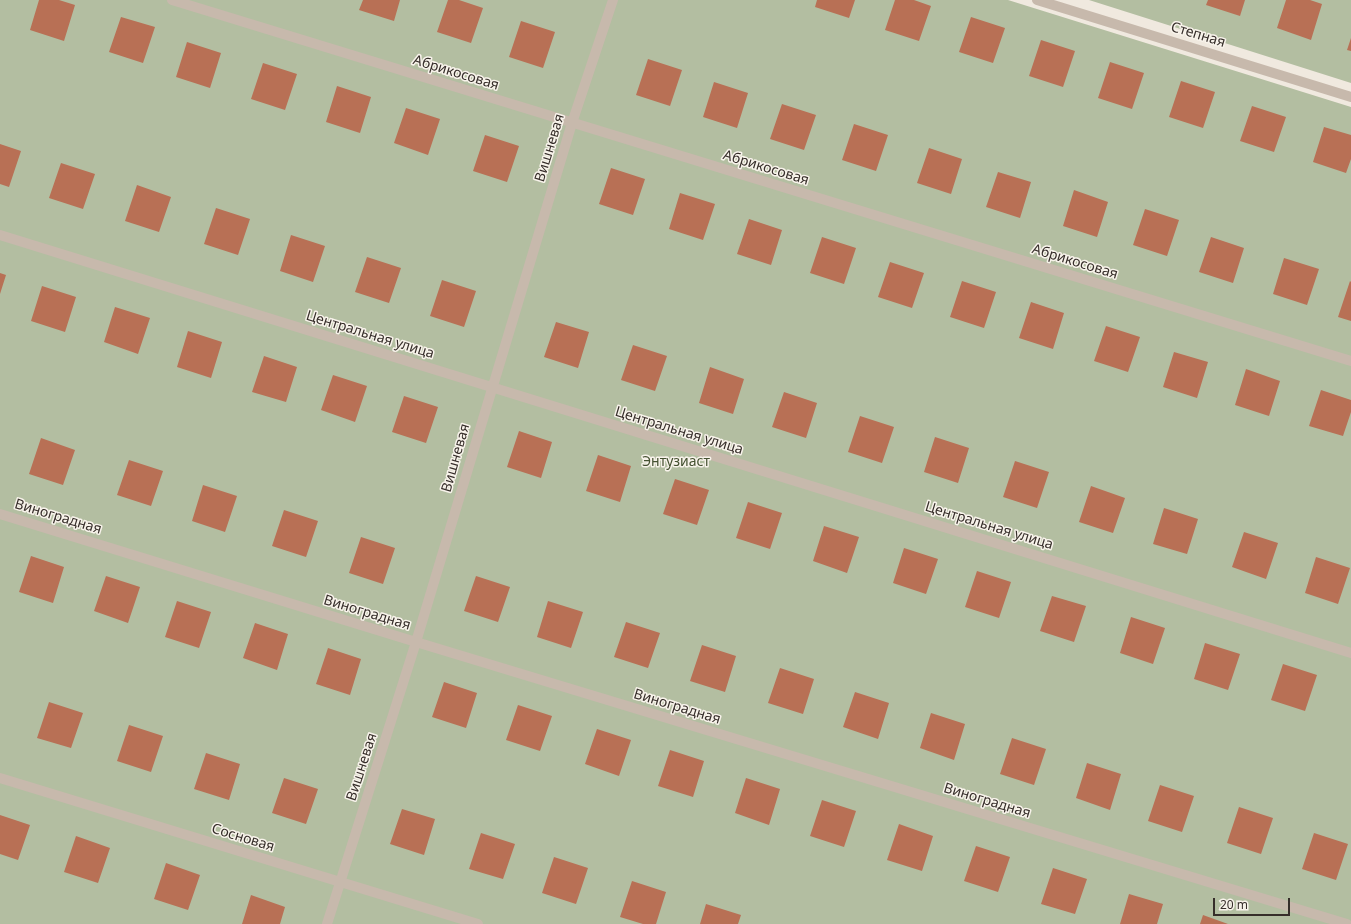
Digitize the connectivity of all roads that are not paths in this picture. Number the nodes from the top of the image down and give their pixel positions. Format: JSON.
{"nodes":[{"id":1,"x":172,"y":0,"type":"edge"},
{"id":2,"x":613,"y":0,"type":"edge"},
{"id":3,"x":1037,"y":0,"type":"edge"},
{"id":4,"x":1351,"y":97,"type":"edge"},
{"id":5,"x":572,"y":123,"type":"junction"},
{"id":6,"x":0,"y":235,"type":"edge"},
{"id":7,"x":1351,"y":361,"type":"edge"},
{"id":8,"x":492,"y":388,"type":"junction"},
{"id":9,"x":0,"y":514,"type":"edge"},
{"id":10,"x":416,"y":642,"type":"junction"},
{"id":11,"x":1351,"y":652,"type":"edge"},
{"id":12,"x":0,"y":778,"type":"edge"},
{"id":13,"x":340,"y":882,"type":"junction"},
{"id":14,"x":326,"y":924,"type":"edge"},
{"id":15,"x":478,"y":924,"type":"edge"},
{"id":16,"x":1347,"y":924,"type":"edge"}],
"edges":[{"from":1,"to":5,"type":"street","name":"Абрикосовая"},
{"from":2,"to":5,"type":"street","name":"Вишневая"},
{"from":3,"to":4,"type":"street","name":"Степная"},
{"from":5,"to":7,"type":"street","name":"Абрикосовая"},
{"from":5,"to":8,"type":"street","name":"Вишневая"},
{"from":6,"to":8,"type":"street","name":"Центральная улица"},
{"from":8,"to":10,"type":"street","name":"Вишневая"},
{"from":8,"to":11,"type":"street","name":"Центральная улица"},
{"from":9,"to":10,"type":"street","name":"Виноградная"},
{"from":10,"to":13,"type":"street","name":"Вишневая"},
{"from":10,"to":16,"type":"street","name":"Виноградная"},
{"from":12,"to":13,"type":"street","name":"Сосновая"},
{"from":13,"to":14,"type":"street","name":"Вишневая"},
{"from":13,"to":15,"type":"street","name":"Сосновая"}]}
